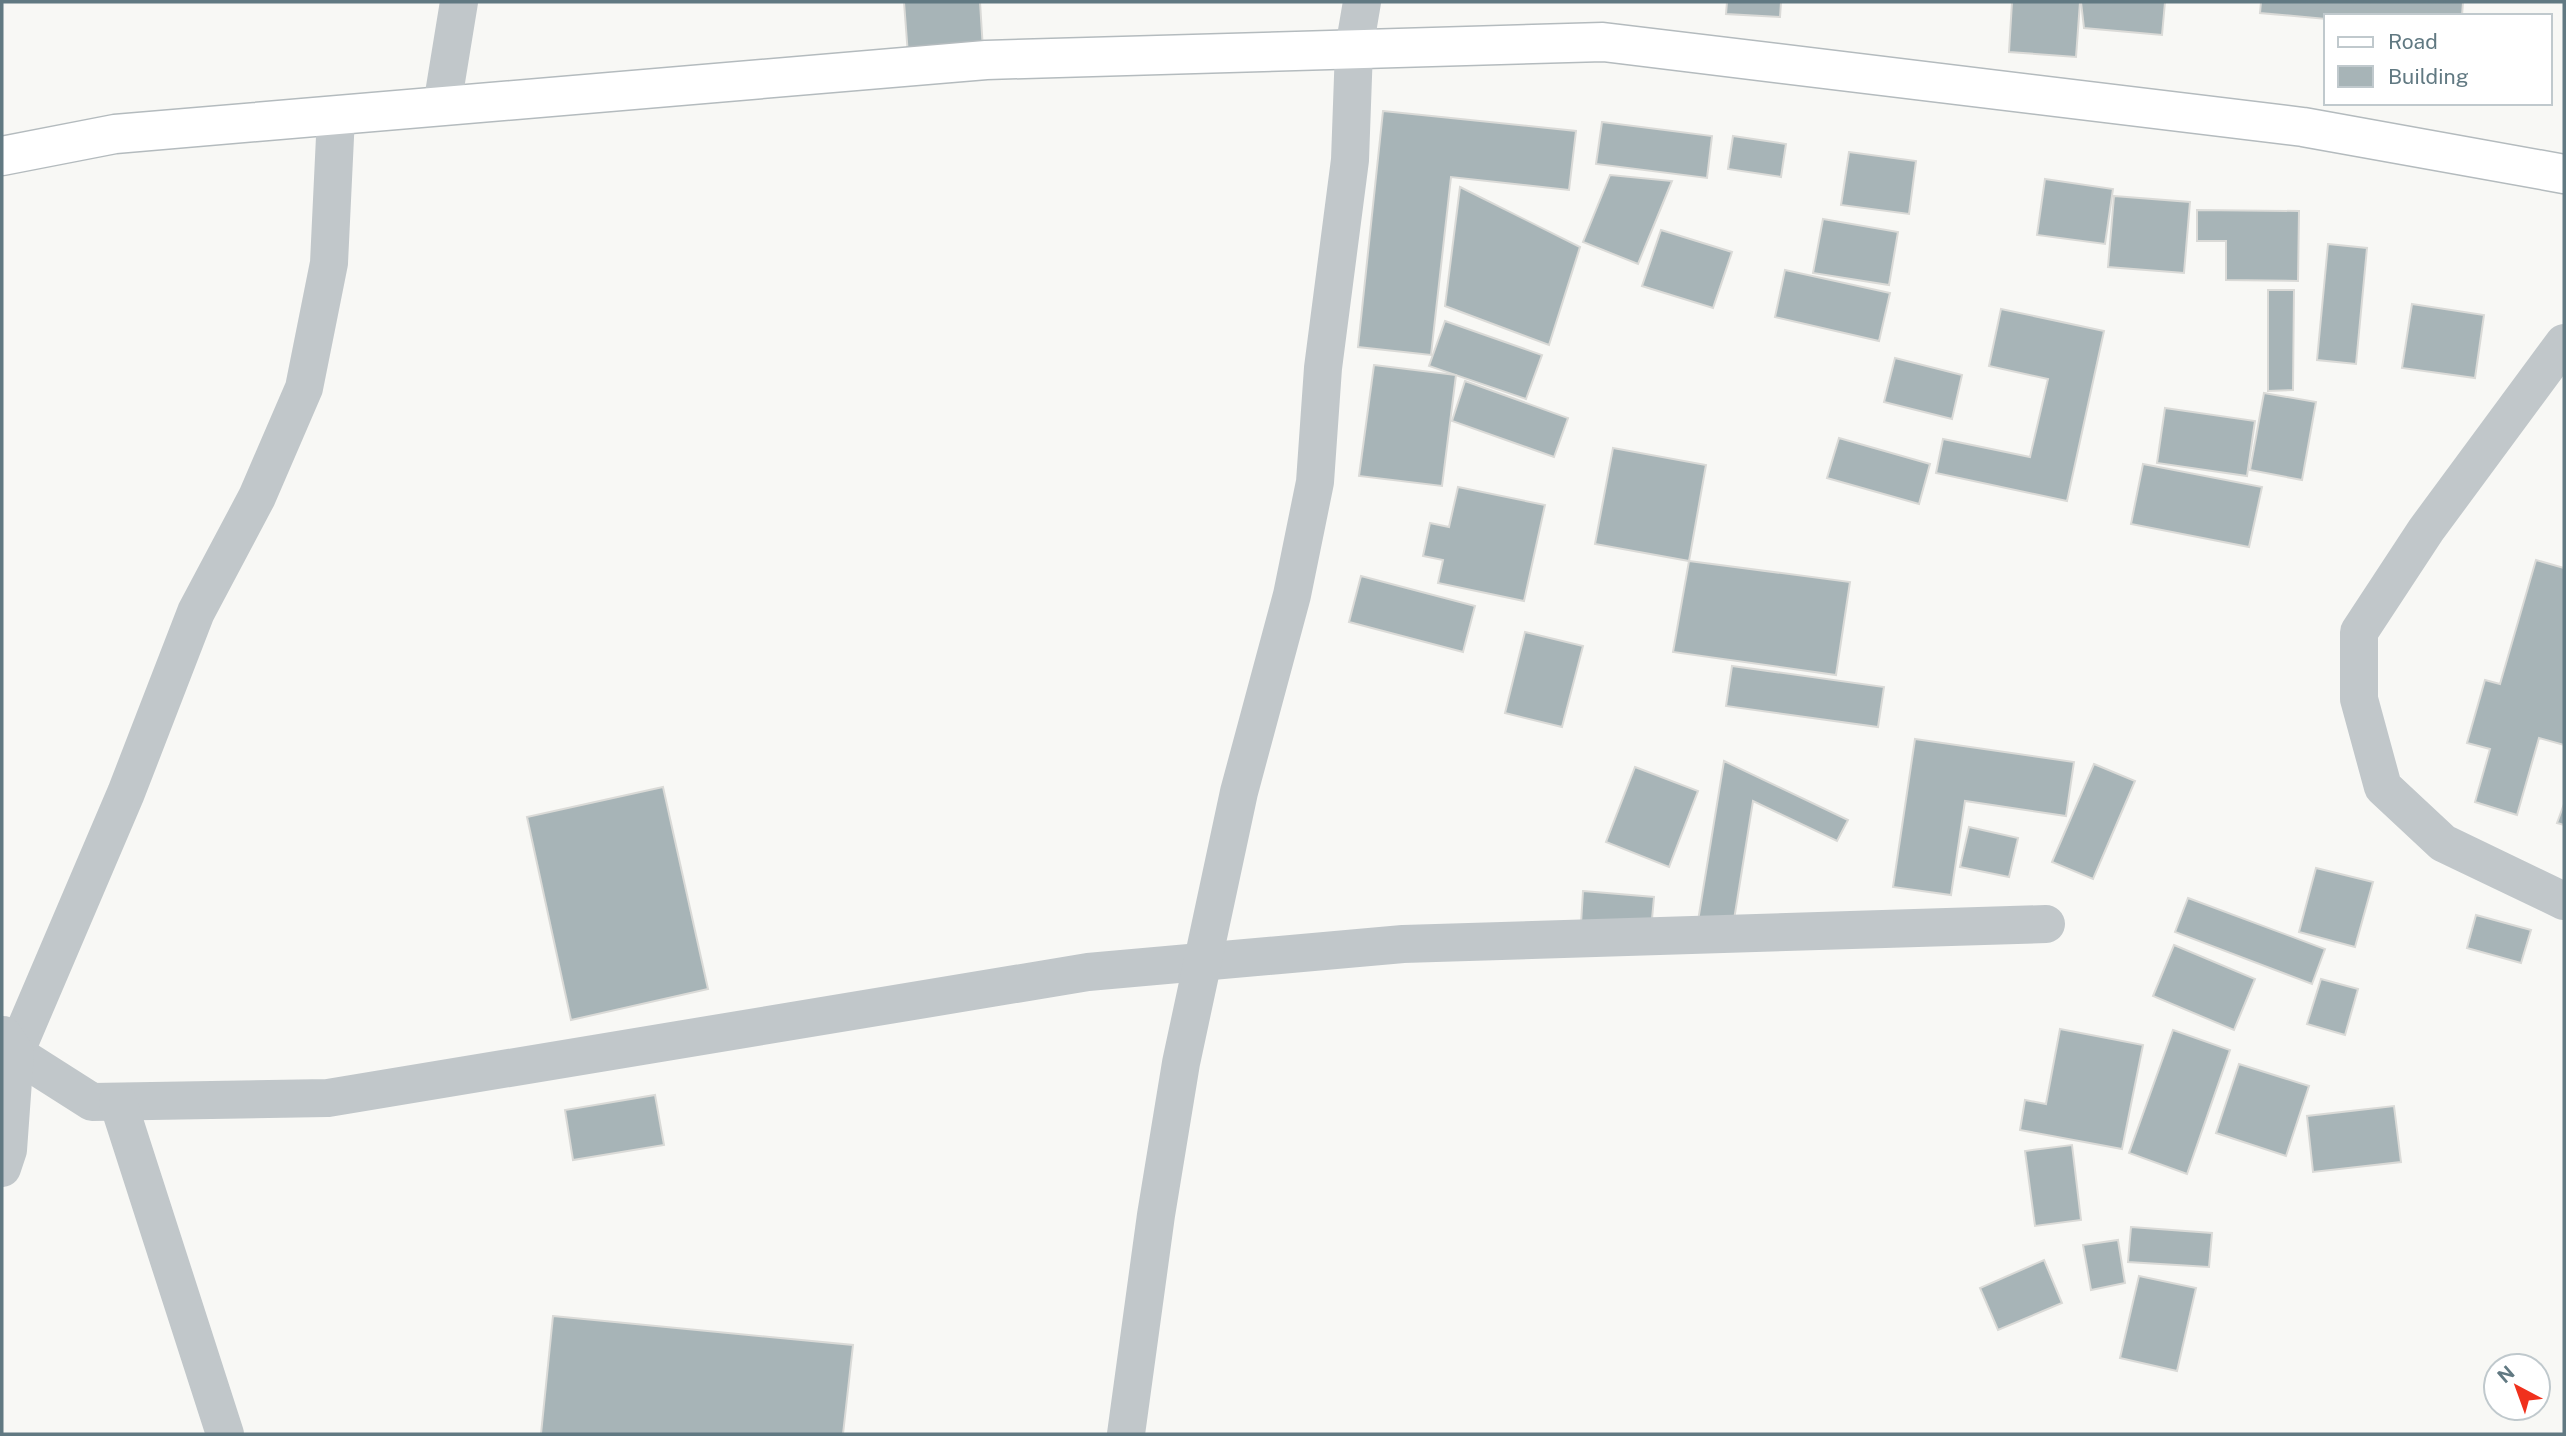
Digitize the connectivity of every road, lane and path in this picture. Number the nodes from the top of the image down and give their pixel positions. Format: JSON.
{"nodes":[{"id":1,"x":458,"y":2,"type":"edge"},
{"id":2,"x":1362,"y":2,"type":"edge"},
{"id":3,"x":1354,"y":49,"type":"junction"},
{"id":4,"x":442,"y":106,"type":"junction"},
{"id":5,"x":336,"y":116,"type":"junction"},
{"id":6,"x":2,"y":156,"type":"edge"},
{"id":7,"x":2564,"y":174,"type":"edge"},
{"id":8,"x":2564,"y":343,"type":"edge"},
{"id":9,"x":2564,"y":901,"type":"edge"},
{"id":10,"x":2046,"y":925,"type":"dead end"},
{"id":11,"x":1202,"y":962,"type":"junction"},
{"id":12,"x":8,"y":1043,"type":"edge"},
{"id":13,"x":118,"y":1102,"type":"junction"},
{"id":14,"x":2,"y":1168,"type":"edge"},
{"id":15,"x":225,"y":1434,"type":"edge"},
{"id":16,"x":1126,"y":1434,"type":"edge"}],
"edges":[{"from":1,"to":4,"type":"street"},
{"from":2,"to":3,"type":"street"},
{"from":3,"to":4,"type":"main road"},
{"from":3,"to":7,"type":"main road"},
{"from":3,"to":11,"type":"street"},
{"from":4,"to":5,"type":"main road"},
{"from":5,"to":6,"type":"main road"},
{"from":5,"to":12,"type":"street"},
{"from":8,"to":9,"type":"street"},
{"from":10,"to":11,"type":"street"},
{"from":11,"to":13,"type":"street"},
{"from":11,"to":16,"type":"street"},
{"from":12,"to":13,"type":"street"},
{"from":12,"to":14,"type":"street"},
{"from":13,"to":15,"type":"street"}]}
